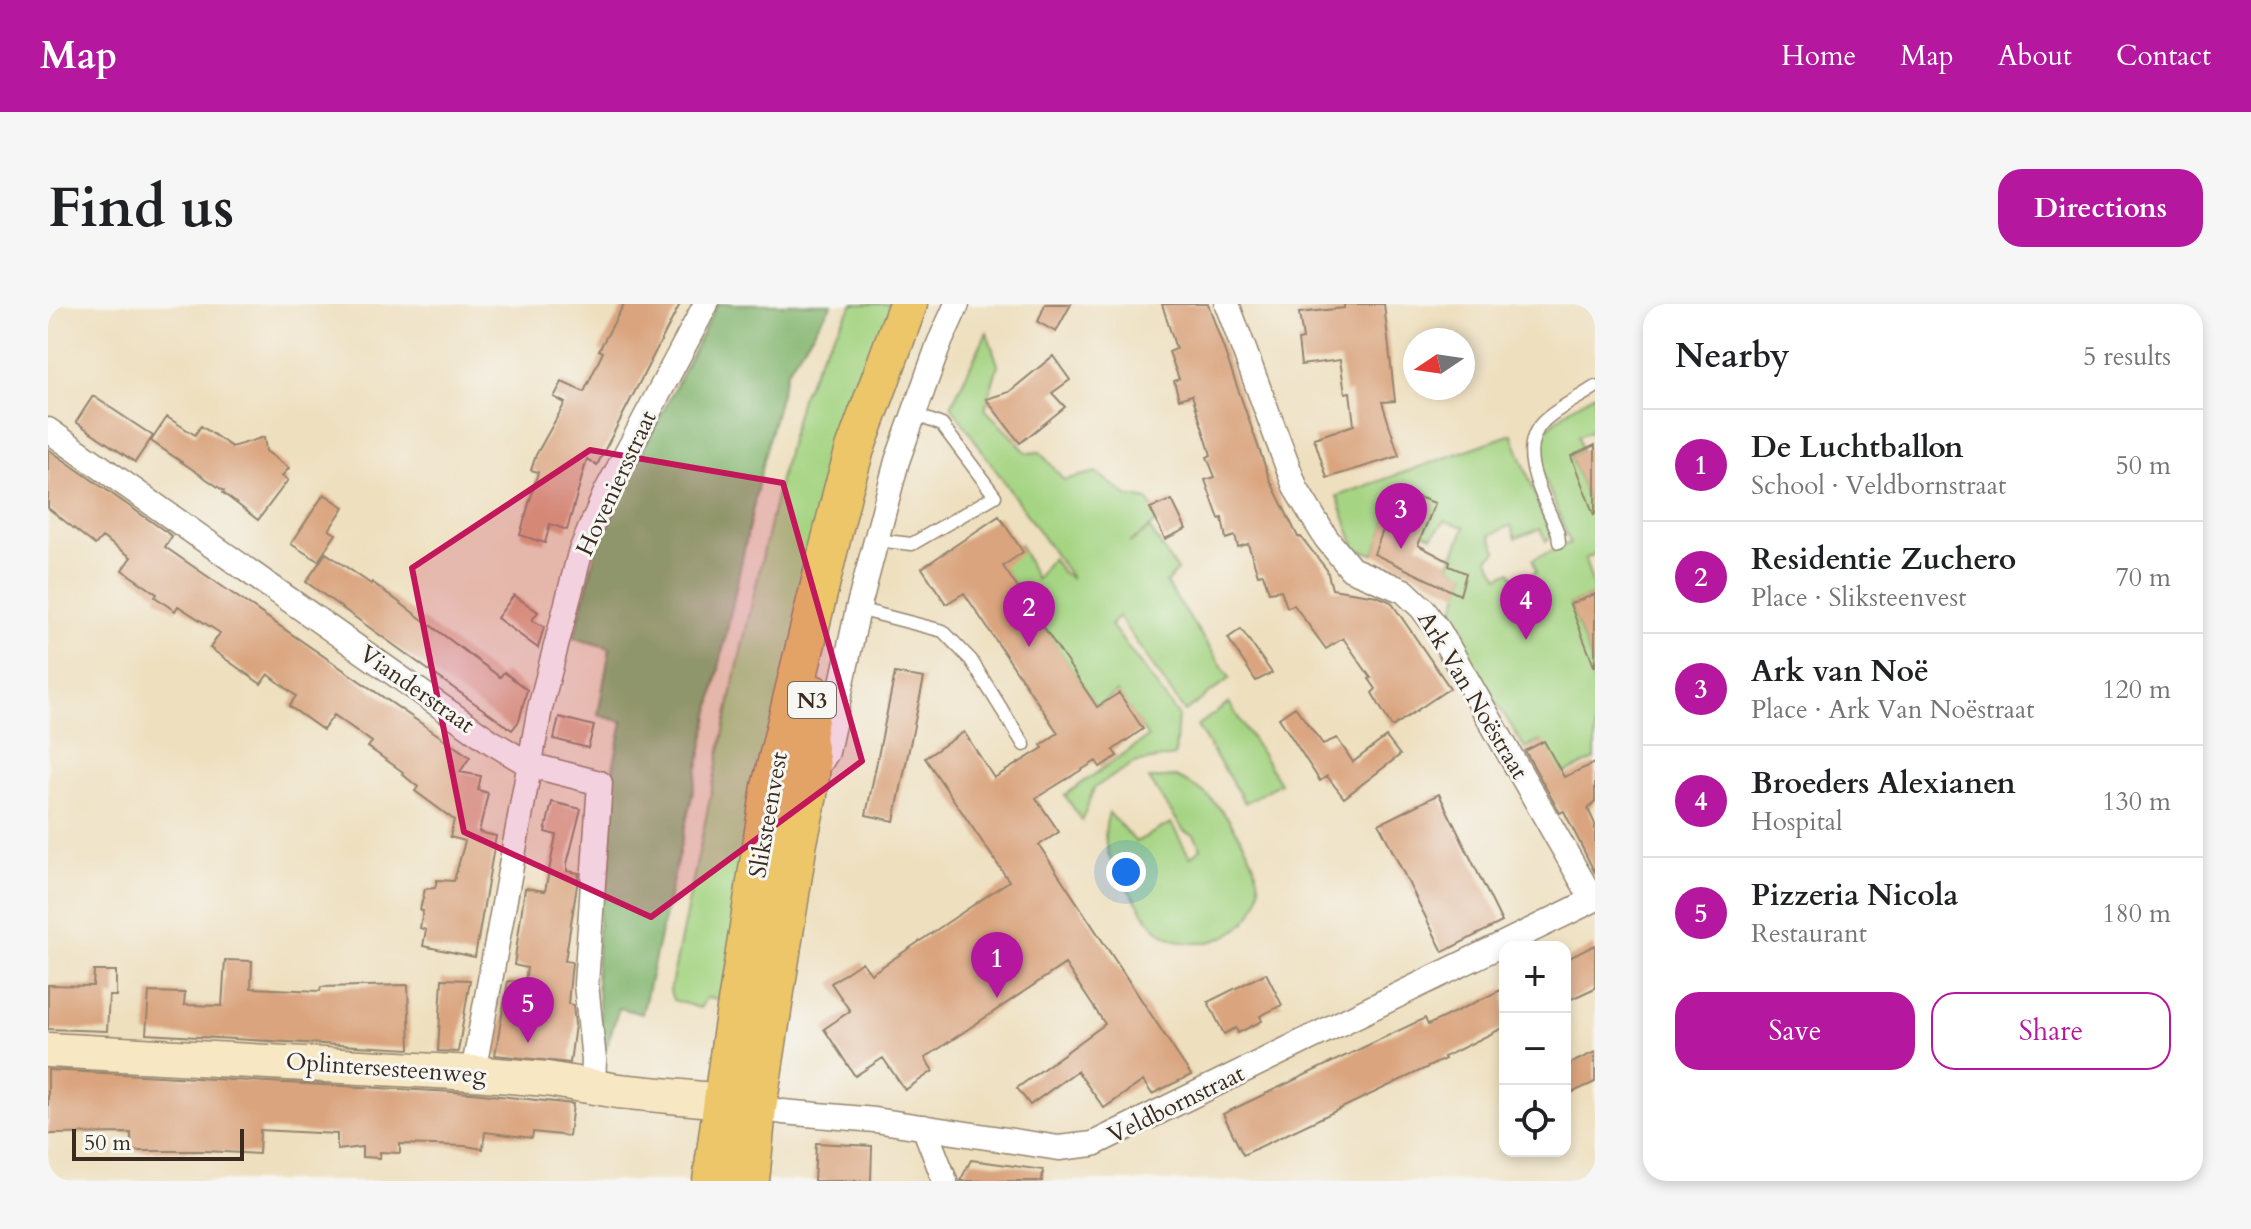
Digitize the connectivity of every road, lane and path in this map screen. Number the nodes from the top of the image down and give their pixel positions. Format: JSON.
{"nodes":[{"id":1,"x":706,"y":304,"type":"edge"},
{"id":2,"x":908,"y":304,"type":"edge"},
{"id":3,"x":924,"y":304,"type":"edge"},
{"id":4,"x":957,"y":304,"type":"edge"},
{"id":5,"x":1227,"y":304,"type":"edge"},
{"id":6,"x":1595,"y":387,"type":"edge"},
{"id":7,"x":914,"y":414,"type":"junction"},
{"id":8,"x":48,"y":430,"type":"edge"},
{"id":9,"x":875,"y":540,"type":"junction"},
{"id":10,"x":1559,"y":542,"type":"dead end"},
{"id":11,"x":858,"y":609,"type":"junction"},
{"id":12,"x":1024,"y":745,"type":"dead end"},
{"id":13,"x":530,"y":765,"type":"junction"},
{"id":14,"x":810,"y":779,"type":"junction"},
{"id":15,"x":1594,"y":899,"type":"edge"},
{"id":16,"x":48,"y":1050,"type":"edge"},
{"id":17,"x":473,"y":1073,"type":"junction"},
{"id":18,"x":593,"y":1086,"type":"junction"},
{"id":19,"x":740,"y":1104,"type":"junction"},
{"id":20,"x":924,"y":1127,"type":"junction"},
{"id":21,"x":712,"y":1181,"type":"edge"},
{"id":22,"x":750,"y":1181,"type":"edge"},
{"id":23,"x":945,"y":1181,"type":"edge"}],
"edges":[{"from":1,"to":13,"type":"street","name":"Hoveniersstraat"},
{"from":2,"to":19,"type":"main road","name":"Sliksteenvest","number":"N3"},
{"from":3,"to":14,"type":"main road","name":"Sliksteenvest","number":"N3"},
{"from":4,"to":7,"type":"street","name":"Sliksteenvest"},
{"from":5,"to":15,"type":"street","name":"Ark Van Noëstraat"},
{"from":6,"to":10,"type":"lane"},
{"from":7,"to":9,"type":"street","name":"Sliksteenvest"},
{"from":7,"to":9,"type":"lane"},
{"from":8,"to":13,"type":"street","name":"Vianderstraat"},
{"from":9,"to":11,"type":"street","name":"Sliksteenvest"},
{"from":11,"to":12,"type":"lane"},
{"from":11,"to":14,"type":"street","name":"Sliksteenvest"},
{"from":13,"to":17,"type":"street"},
{"from":13,"to":18,"type":"street"},
{"from":14,"to":19,"type":"main road","name":"Sliksteenvest","number":"N3"},
{"from":15,"to":20,"type":"street","name":"Veldbornstraat"},
{"from":16,"to":17,"type":"street","name":"Oplintersesteenweg"},
{"from":17,"to":18,"type":"street","name":"Oplintersesteenweg"},
{"from":18,"to":19,"type":"street","name":"Oplintersesteenweg"},
{"from":19,"to":20,"type":"street","name":"Veldbornstraat"},
{"from":19,"to":21,"type":"main road","number":"N3"},
{"from":19,"to":22,"type":"main road","number":"N3"},
{"from":20,"to":23,"type":"street"}]}
